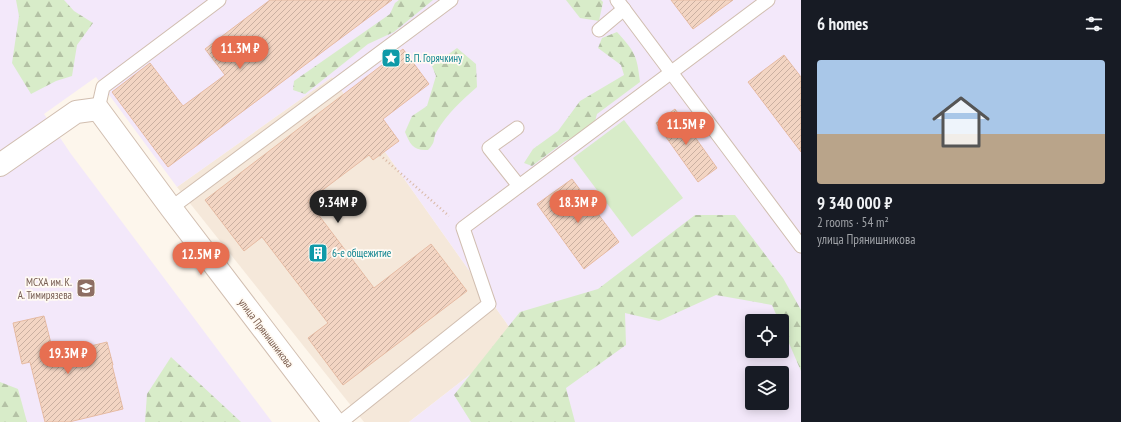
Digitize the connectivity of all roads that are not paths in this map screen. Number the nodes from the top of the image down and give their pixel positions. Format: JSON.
{"nodes":[{"id":1,"x":219,"y":0,"type":"edge"},
{"id":2,"x":451,"y":0,"type":"edge"},
{"id":3,"x":768,"y":0,"type":"edge"},
{"id":4,"x":620,"y":5,"type":"edge"},
{"id":5,"x":599,"y":30,"type":"dead end"},
{"id":6,"x":671,"y":72,"type":"junction"},
{"id":7,"x":98,"y":109,"type":"junction"},
{"id":8,"x":517,"y":128,"type":"dead end"},
{"id":9,"x":0,"y":165,"type":"edge"},
{"id":10,"x":520,"y":186,"type":"junction"},
{"id":11,"x":171,"y":208,"type":"junction"},
{"id":12,"x":801,"y":246,"type":"edge"},
{"id":13,"x":334,"y":422,"type":"edge"},
{"id":14,"x":341,"y":422,"type":"edge"}],
"edges":[{"from":1,"to":7,"type":"lane"},
{"from":2,"to":11,"type":"lane"},
{"from":3,"to":6,"type":"lane"},
{"from":4,"to":5,"type":"lane"},
{"from":4,"to":6,"type":"lane"},
{"from":6,"to":10,"type":"lane"},
{"from":6,"to":12,"type":"lane"},
{"from":7,"to":9,"type":"street"},
{"from":7,"to":11,"type":"street","name":"улица Прянишникова"},
{"from":8,"to":10,"type":"lane"},
{"from":10,"to":14,"type":"lane"},
{"from":11,"to":13,"type":"street","name":"улица Прянишникова"}]}
